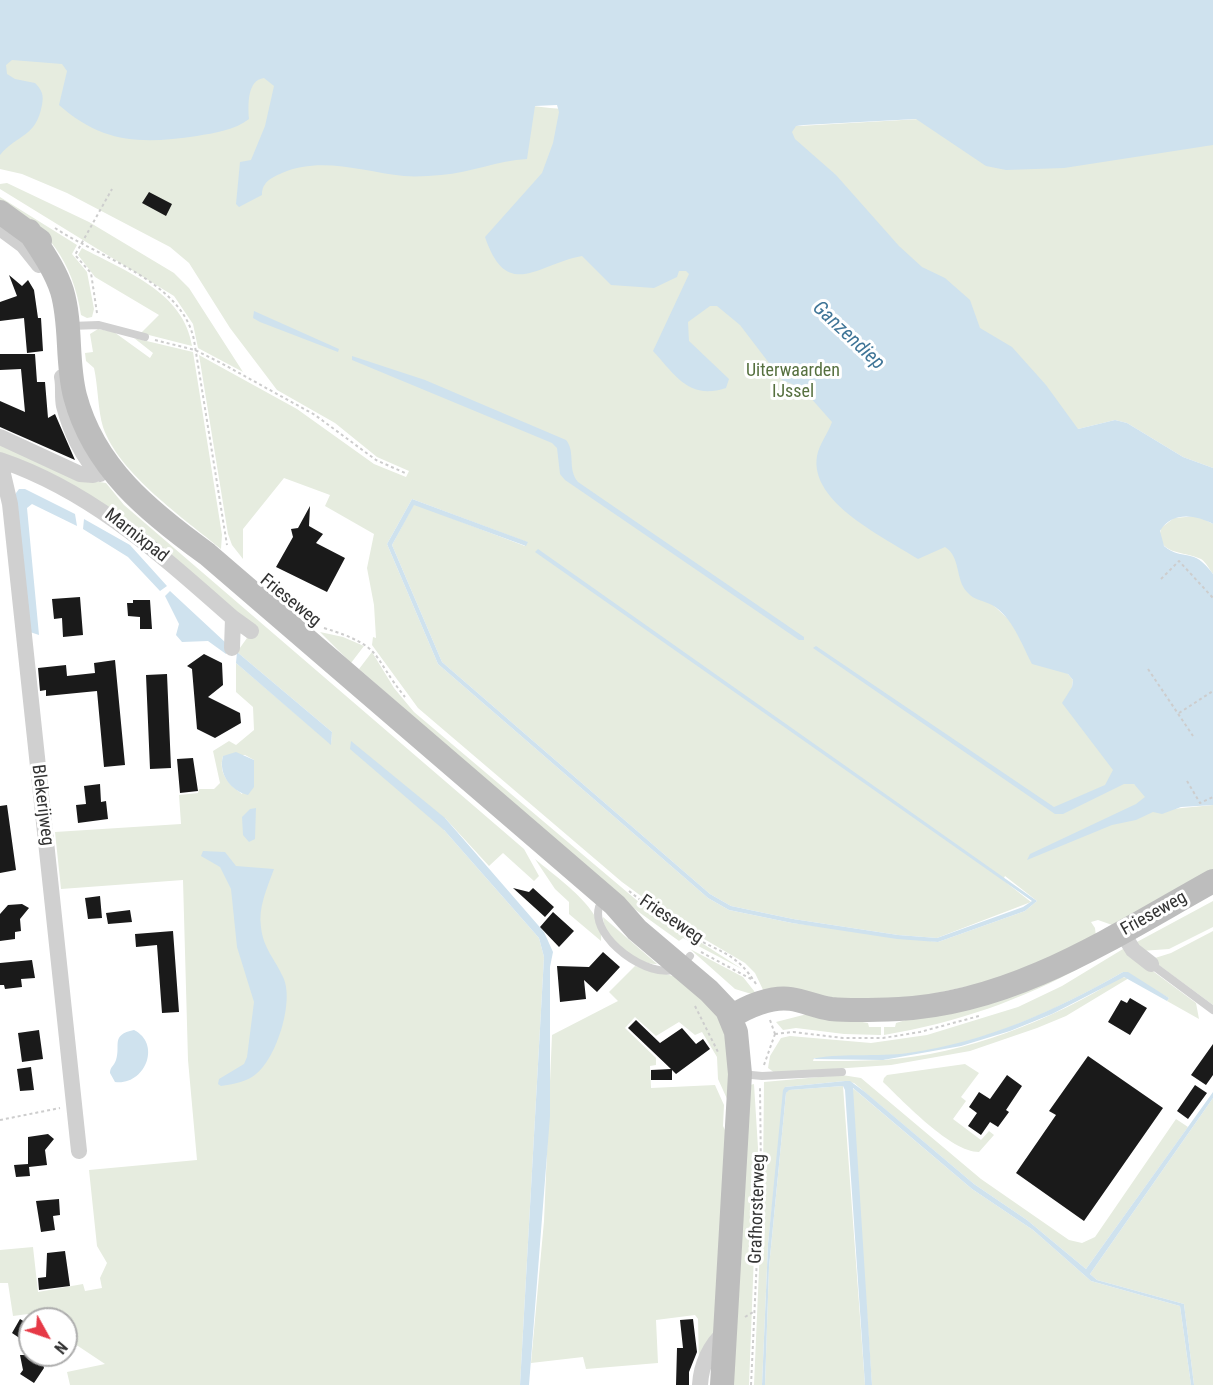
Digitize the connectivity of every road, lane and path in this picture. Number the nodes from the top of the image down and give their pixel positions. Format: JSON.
{"nodes":[{"id":1,"x":112,"y":189,"type":"dead end"},
{"id":2,"x":0,"y":212,"type":"edge"},
{"id":3,"x":0,"y":228,"type":"edge"},
{"id":4,"x":54,"y":228,"type":"dead end"},
{"id":5,"x":81,"y":244,"type":"junction"},
{"id":6,"x":82,"y":326,"type":"junction"},
{"id":7,"x":145,"y":337,"type":"joint"},
{"id":8,"x":195,"y":350,"type":"junction"},
{"id":9,"x":73,"y":380,"type":"junction"},
{"id":10,"x":0,"y":438,"type":"edge"},
{"id":11,"x":0,"y":460,"type":"edge"},
{"id":12,"x":110,"y":468,"type":"junction"},
{"id":13,"x":405,"y":473,"type":"dead end"},
{"id":14,"x":218,"y":551,"type":"junction"},
{"id":15,"x":1161,"y":579,"type":"dead end"},
{"id":16,"x":1213,"y":598,"type":"edge"},
{"id":17,"x":233,"y":618,"type":"junction"},
{"id":18,"x":318,"y":626,"type":"dead end"},
{"id":19,"x":250,"y":631,"type":"dead end"},
{"id":20,"x":232,"y":648,"type":"dead end"},
{"id":21,"x":1148,"y":669,"type":"dead end"},
{"id":22,"x":1213,"y":691,"type":"edge"},
{"id":23,"x":409,"y":702,"type":"dead end"},
{"id":24,"x":1179,"y":713,"type":"junction"},
{"id":25,"x":1193,"y":736,"type":"dead end"},
{"id":26,"x":1187,"y":781,"type":"dead end"},
{"id":27,"x":1213,"y":797,"type":"edge"},
{"id":28,"x":1213,"y":881,"type":"edge"},
{"id":29,"x":616,"y":897,"type":"junction"},
{"id":30,"x":1122,"y":932,"type":"junction"},
{"id":31,"x":1150,"y":964,"type":"joint"},
{"id":32,"x":754,"y":980,"type":"dead end"},
{"id":33,"x":693,"y":1001,"type":"dead end"},
{"id":34,"x":1213,"y":1010,"type":"edge"},
{"id":35,"x":749,"y":1018,"type":"junction"},
{"id":36,"x":775,"y":1034,"type":"junction"},
{"id":37,"x":784,"y":1034,"type":"dead end"},
{"id":38,"x":720,"y":1055,"type":"dead end"},
{"id":39,"x":842,"y":1072,"type":"dead end"},
{"id":40,"x":751,"y":1075,"type":"junction"},
{"id":41,"x":74,"y":1105,"type":"junction"},
{"id":42,"x":0,"y":1120,"type":"edge"},
{"id":43,"x":79,"y":1151,"type":"dead end"},
{"id":44,"x":725,"y":1332,"type":"junction"},
{"id":45,"x":700,"y":1385,"type":"edge"},
{"id":46,"x":722,"y":1385,"type":"edge"},
{"id":47,"x":751,"y":1385,"type":"edge"}],
"edges":[{"from":1,"to":5,"type":"path"},
{"from":2,"to":6,"type":"main road","name":"Frieseweg"},
{"from":3,"to":9,"type":"street"},
{"from":4,"to":5,"type":"path"},
{"from":5,"to":6,"type":"path"},
{"from":5,"to":8,"type":"path"},
{"from":6,"to":7,"type":"lane"},
{"from":6,"to":9,"type":"main road","name":"Frieseweg"},
{"from":7,"to":8,"type":"path"},
{"from":8,"to":13,"type":"path"},
{"from":8,"to":14,"type":"path"},
{"from":9,"to":12,"type":"main road","name":"Frieseweg"},
{"from":10,"to":12,"type":"street"},
{"from":11,"to":17,"type":"street","name":"Marnixpad"},
{"from":11,"to":41,"type":"street","name":"Blekerijweg"},
{"from":12,"to":14,"type":"main road","name":"Frieseweg"},
{"from":14,"to":29,"type":"main road","name":"Frieseweg"},
{"from":15,"to":16,"type":"path"},
{"from":17,"to":19,"type":"street"},
{"from":17,"to":20,"type":"street"},
{"from":18,"to":23,"type":"path","name":"Frieseweg"},
{"from":21,"to":24,"type":"path"},
{"from":22,"to":24,"type":"path"},
{"from":24,"to":25,"type":"path"},
{"from":26,"to":27,"type":"path"},
{"from":28,"to":30,"type":"main road","name":"Frieseweg"},
{"from":29,"to":32,"type":"path","name":"Frieseweg"},
{"from":29,"to":35,"type":"main road","name":"Frieseweg"},
{"from":30,"to":31,"type":"street"},
{"from":30,"to":35,"type":"main road","name":"Frieseweg"},
{"from":31,"to":34,"type":"lane"},
{"from":33,"to":38,"type":"path"},
{"from":35,"to":36,"type":"path"},
{"from":35,"to":40,"type":"main road","name":"Grafhorsterweg"},
{"from":36,"to":37,"type":"path"},
{"from":36,"to":40,"type":"path","name":"Grafhorsterweg"},
{"from":39,"to":40,"type":"lane"},
{"from":40,"to":44,"type":"main road","name":"Grafhorsterweg"},
{"from":40,"to":47,"type":"path","name":"Grafhorsterweg"},
{"from":41,"to":42,"type":"path"},
{"from":41,"to":43,"type":"street","name":"Blekerijweg"},
{"from":44,"to":45,"type":"street"},
{"from":44,"to":46,"type":"main road","name":"Grafhorsterweg"}]}
